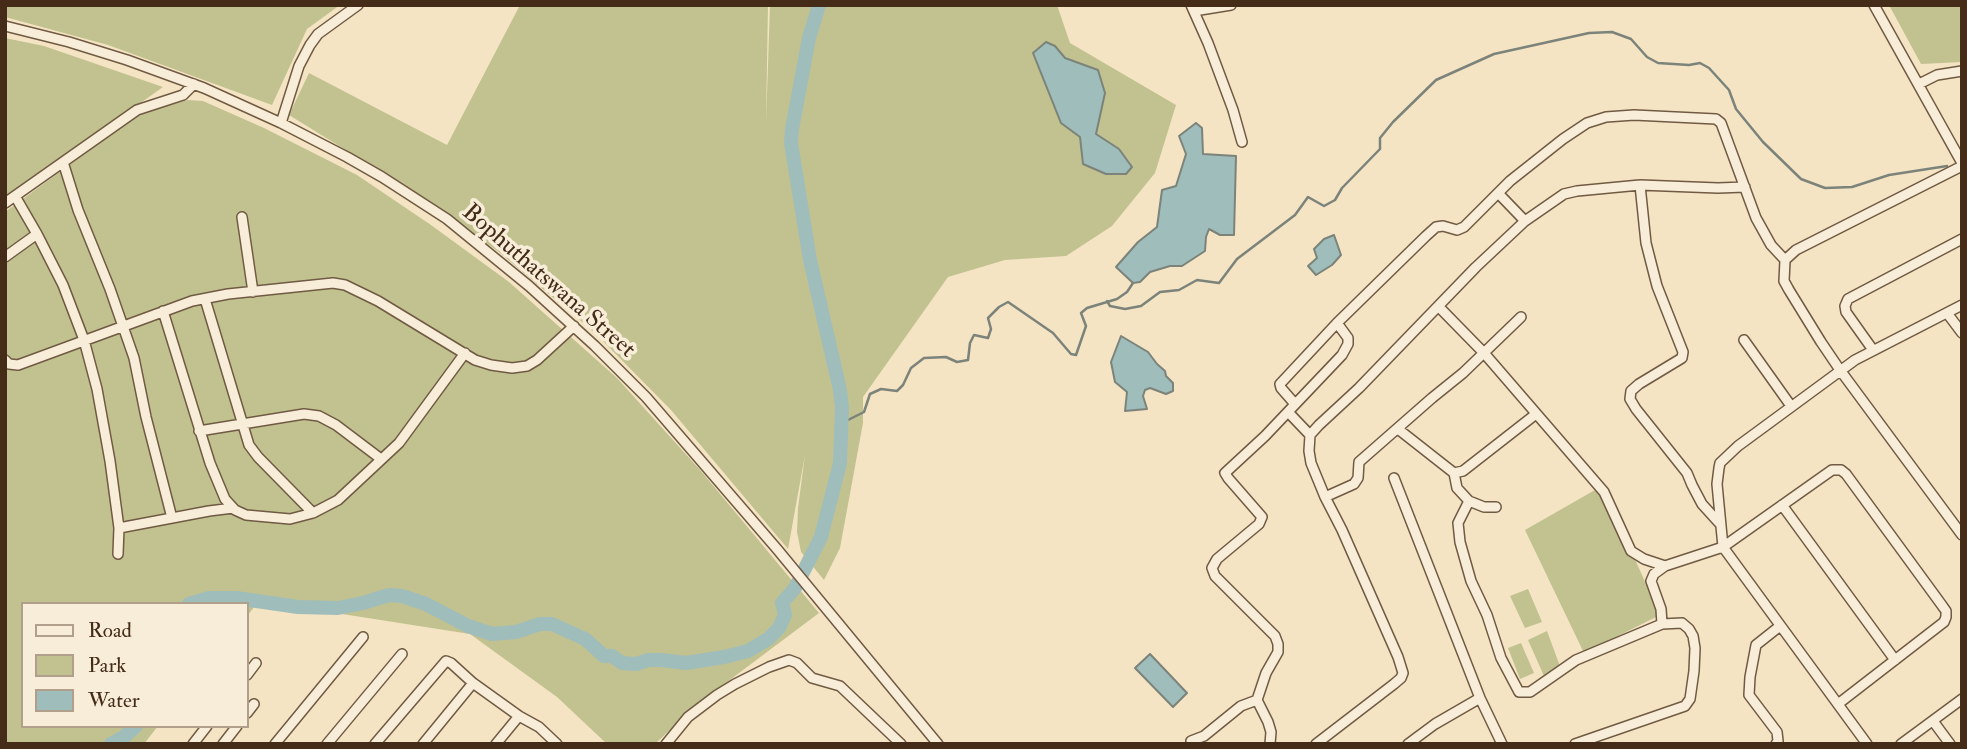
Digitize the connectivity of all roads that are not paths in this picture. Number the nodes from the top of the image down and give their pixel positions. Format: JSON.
{"nodes":[{"id":1,"x":358,"y":5,"type":"edge"},
{"id":2,"x":1231,"y":5,"type":"edge"},
{"id":3,"x":1874,"y":5,"type":"edge"},
{"id":4,"x":1192,"y":8,"type":"edge"},
{"id":5,"x":5,"y":26,"type":"edge"},
{"id":6,"x":1962,"y":71,"type":"edge"},
{"id":7,"x":194,"y":84,"type":"junction"},
{"id":8,"x":1919,"y":84,"type":"junction"},
{"id":9,"x":281,"y":123,"type":"junction"},
{"id":10,"x":1242,"y":142,"type":"dead end"},
{"id":11,"x":63,"y":162,"type":"junction"},
{"id":12,"x":1962,"y":165,"type":"edge"},
{"id":13,"x":1640,"y":185,"type":"junction"},
{"id":14,"x":1745,"y":187,"type":"junction"},
{"id":15,"x":1498,"y":193,"type":"junction"},
{"id":16,"x":15,"y":196,"type":"junction"},
{"id":17,"x":5,"y":203,"type":"edge"},
{"id":18,"x":242,"y":217,"type":"dead end"},
{"id":19,"x":1525,"y":221,"type":"junction"},
{"id":20,"x":37,"y":234,"type":"junction"},
{"id":21,"x":1962,"y":239,"type":"edge"},
{"id":22,"x":5,"y":257,"type":"edge"},
{"id":23,"x":1785,"y":260,"type":"junction"},
{"id":24,"x":253,"y":292,"type":"junction"},
{"id":25,"x":205,"y":299,"type":"junction"},
{"id":26,"x":1962,"y":305,"type":"edge"},
{"id":27,"x":1438,"y":306,"type":"junction"},
{"id":28,"x":163,"y":311,"type":"junction"},
{"id":29,"x":1947,"y":313,"type":"junction"},
{"id":30,"x":1521,"y":317,"type":"dead end"},
{"id":31,"x":1337,"y":323,"type":"junction"},
{"id":32,"x":123,"y":325,"type":"junction"},
{"id":33,"x":574,"y":326,"type":"junction"},
{"id":34,"x":1962,"y":333,"type":"edge"},
{"id":35,"x":84,"y":340,"type":"junction"},
{"id":36,"x":1744,"y":340,"type":"dead end"},
{"id":37,"x":1873,"y":350,"type":"junction"},
{"id":38,"x":465,"y":353,"type":"junction"},
{"id":39,"x":1484,"y":353,"type":"junction"},
{"id":40,"x":5,"y":360,"type":"edge"},
{"id":41,"x":1840,"y":370,"type":"junction"},
{"id":42,"x":1295,"y":404,"type":"junction"},
{"id":43,"x":1791,"y":407,"type":"junction"},
{"id":44,"x":1287,"y":412,"type":"junction"},
{"id":45,"x":1536,"y":414,"type":"junction"},
{"id":46,"x":243,"y":424,"type":"junction"},
{"id":47,"x":1398,"y":429,"type":"junction"},
{"id":48,"x":199,"y":431,"type":"junction"},
{"id":49,"x":1310,"y":435,"type":"junction"},
{"id":50,"x":381,"y":459,"type":"junction"},
{"id":51,"x":1454,"y":473,"type":"junction"},
{"id":52,"x":1394,"y":478,"type":"dead end"},
{"id":53,"x":1325,"y":497,"type":"junction"},
{"id":54,"x":1469,"y":501,"type":"junction"},
{"id":55,"x":1782,"y":505,"type":"junction"},
{"id":56,"x":1496,"y":507,"type":"dead end"},
{"id":57,"x":233,"y":508,"type":"junction"},
{"id":58,"x":313,"y":513,"type":"junction"},
{"id":59,"x":172,"y":518,"type":"junction"},
{"id":60,"x":1721,"y":525,"type":"junction"},
{"id":61,"x":119,"y":528,"type":"junction"},
{"id":62,"x":1962,"y":535,"type":"edge"},
{"id":63,"x":1723,"y":547,"type":"junction"},
{"id":64,"x":118,"y":554,"type":"dead end"},
{"id":65,"x":1665,"y":566,"type":"junction"},
{"id":66,"x":1661,"y":624,"type":"junction"},
{"id":67,"x":1780,"y":626,"type":"junction"},
{"id":68,"x":363,"y":637,"type":"dead end"},
{"id":69,"x":402,"y":654,"type":"dead end"},
{"id":70,"x":1895,"y":660,"type":"junction"},
{"id":71,"x":256,"y":663,"type":"dead end"},
{"id":72,"x":248,"y":674,"type":"edge"},
{"id":73,"x":473,"y":683,"type":"junction"},
{"id":74,"x":1480,"y":698,"type":"junction"},
{"id":75,"x":1962,"y":699,"type":"edge"},
{"id":76,"x":1257,"y":700,"type":"junction"},
{"id":77,"x":254,"y":704,"type":"dead end"},
{"id":78,"x":1838,"y":704,"type":"junction"},
{"id":79,"x":248,"y":712,"type":"edge"},
{"id":80,"x":519,"y":716,"type":"junction"},
{"id":81,"x":1933,"y":721,"type":"junction"},
{"id":82,"x":205,"y":728,"type":"edge"},
{"id":83,"x":235,"y":728,"type":"edge"},
{"id":84,"x":1191,"y":741,"type":"dead end"},
{"id":85,"x":193,"y":744,"type":"edge"},
{"id":86,"x":223,"y":744,"type":"edge"},
{"id":87,"x":275,"y":744,"type":"edge"},
{"id":88,"x":327,"y":744,"type":"edge"},
{"id":89,"x":375,"y":744,"type":"edge"},
{"id":90,"x":422,"y":744,"type":"edge"},
{"id":91,"x":496,"y":744,"type":"edge"},
{"id":92,"x":557,"y":744,"type":"edge"},
{"id":93,"x":666,"y":744,"type":"edge"},
{"id":94,"x":901,"y":744,"type":"edge"},
{"id":95,"x":938,"y":744,"type":"edge"},
{"id":96,"x":1270,"y":744,"type":"edge"},
{"id":97,"x":1316,"y":744,"type":"edge"},
{"id":98,"x":1408,"y":744,"type":"edge"},
{"id":99,"x":1502,"y":744,"type":"edge"},
{"id":100,"x":1575,"y":744,"type":"edge"},
{"id":101,"x":1776,"y":744,"type":"edge"},
{"id":102,"x":1867,"y":744,"type":"edge"},
{"id":103,"x":1901,"y":744,"type":"edge"},
{"id":104,"x":1950,"y":744,"type":"edge"}],
"edges":[{"from":1,"to":9,"type":"street"},
{"from":2,"to":4,"type":"street"},
{"from":3,"to":8,"type":"street"},
{"from":4,"to":10,"type":"street"},
{"from":5,"to":7,"type":"street","name":"Bophuthatswana Street"},
{"from":6,"to":8,"type":"street"},
{"from":7,"to":9,"type":"street","name":"Bophuthatswana Street"},
{"from":7,"to":11,"type":"street"},
{"from":8,"to":12,"type":"street"},
{"from":9,"to":33,"type":"street","name":"Bophuthatswana Street"},
{"from":11,"to":16,"type":"street"},
{"from":11,"to":32,"type":"street"},
{"from":12,"to":23,"type":"street"},
{"from":13,"to":14,"type":"street"},
{"from":13,"to":19,"type":"street"},
{"from":13,"to":60,"type":"street"},
{"from":14,"to":15,"type":"street"},
{"from":14,"to":23,"type":"street"},
{"from":15,"to":19,"type":"street"},
{"from":15,"to":31,"type":"street"},
{"from":16,"to":17,"type":"street"},
{"from":16,"to":20,"type":"street"},
{"from":18,"to":24,"type":"street"},
{"from":19,"to":27,"type":"street"},
{"from":20,"to":22,"type":"street"},
{"from":20,"to":35,"type":"street"},
{"from":21,"to":37,"type":"street"},
{"from":23,"to":41,"type":"street"},
{"from":24,"to":25,"type":"street"},
{"from":24,"to":38,"type":"street"},
{"from":25,"to":28,"type":"street"},
{"from":25,"to":46,"type":"street"},
{"from":26,"to":29,"type":"street"},
{"from":27,"to":39,"type":"street"},
{"from":27,"to":49,"type":"street"},
{"from":28,"to":32,"type":"street"},
{"from":28,"to":48,"type":"street"},
{"from":29,"to":34,"type":"street"},
{"from":29,"to":37,"type":"street"},
{"from":30,"to":39,"type":"street"},
{"from":31,"to":42,"type":"street"},
{"from":31,"to":42,"type":"street"},
{"from":32,"to":35,"type":"street"},
{"from":32,"to":59,"type":"street"},
{"from":33,"to":38,"type":"street"},
{"from":33,"to":95,"type":"street","name":"Bophuthatswana Street"},
{"from":35,"to":40,"type":"street"},
{"from":35,"to":61,"type":"street"},
{"from":36,"to":43,"type":"street"},
{"from":37,"to":41,"type":"street"},
{"from":38,"to":50,"type":"street"},
{"from":39,"to":45,"type":"street"},
{"from":39,"to":47,"type":"street"},
{"from":41,"to":43,"type":"street"},
{"from":41,"to":62,"type":"street"},
{"from":42,"to":44,"type":"street"},
{"from":43,"to":60,"type":"street"},
{"from":44,"to":49,"type":"street"},
{"from":44,"to":76,"type":"street"},
{"from":45,"to":51,"type":"street"},
{"from":45,"to":65,"type":"street"},
{"from":46,"to":48,"type":"street"},
{"from":46,"to":50,"type":"street"},
{"from":46,"to":58,"type":"street"},
{"from":47,"to":51,"type":"street"},
{"from":47,"to":53,"type":"street"},
{"from":48,"to":57,"type":"street"},
{"from":49,"to":53,"type":"street"},
{"from":50,"to":58,"type":"street"},
{"from":51,"to":54,"type":"street"},
{"from":52,"to":74,"type":"street"},
{"from":53,"to":97,"type":"street"},
{"from":54,"to":56,"type":"street"},
{"from":54,"to":66,"type":"street"},
{"from":55,"to":63,"type":"street"},
{"from":55,"to":70,"type":"street"},
{"from":55,"to":70,"type":"street"},
{"from":57,"to":58,"type":"street"},
{"from":57,"to":59,"type":"street"},
{"from":59,"to":61,"type":"street"},
{"from":60,"to":63,"type":"street"},
{"from":61,"to":64,"type":"street"},
{"from":63,"to":65,"type":"street"},
{"from":63,"to":67,"type":"street"},
{"from":65,"to":66,"type":"street"},
{"from":66,"to":100,"type":"street"},
{"from":67,"to":78,"type":"street"},
{"from":67,"to":101,"type":"street"},
{"from":68,"to":87,"type":"street"},
{"from":69,"to":88,"type":"street"},
{"from":70,"to":78,"type":"street"},
{"from":71,"to":72,"type":"street"},
{"from":73,"to":80,"type":"street"},
{"from":73,"to":89,"type":"street"},
{"from":73,"to":90,"type":"street"},
{"from":74,"to":98,"type":"street"},
{"from":74,"to":99,"type":"street"},
{"from":75,"to":81,"type":"street"},
{"from":76,"to":84,"type":"street"},
{"from":76,"to":96,"type":"street"},
{"from":77,"to":79,"type":"street"},
{"from":78,"to":102,"type":"street"},
{"from":80,"to":91,"type":"street"},
{"from":80,"to":92,"type":"street"},
{"from":81,"to":103,"type":"street"},
{"from":81,"to":104,"type":"street"},
{"from":82,"to":85,"type":"street"},
{"from":83,"to":86,"type":"street"},
{"from":93,"to":94,"type":"street"}]}
